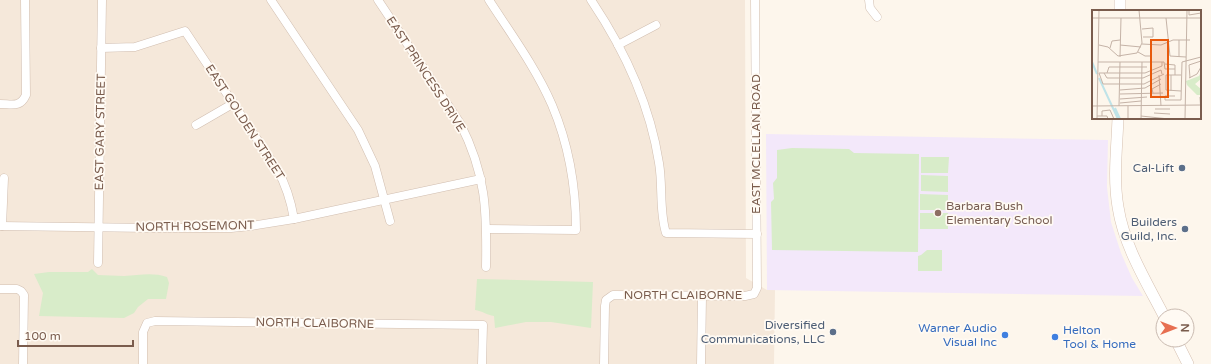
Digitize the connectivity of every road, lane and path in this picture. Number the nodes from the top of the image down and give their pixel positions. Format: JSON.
{"nodes":[{"id":1,"x":25,"y":0,"type":"edge"},
{"id":2,"x":102,"y":0,"type":"edge"},
{"id":3,"x":271,"y":0,"type":"edge"},
{"id":4,"x":378,"y":0,"type":"edge"},
{"id":5,"x":489,"y":0,"type":"edge"},
{"id":6,"x":591,"y":0,"type":"edge"},
{"id":7,"x":755,"y":0,"type":"edge"},
{"id":8,"x":869,"y":0,"type":"edge"},
{"id":9,"x":877,"y":17,"type":"dead end"},
{"id":10,"x":656,"y":25,"type":"dead end"},
{"id":11,"x":618,"y":46,"type":"junction"},
{"id":12,"x":101,"y":48,"type":"junction"},
{"id":13,"x":234,"y":103,"type":"junction"},
{"id":14,"x":0,"y":104,"type":"edge"},
{"id":15,"x":1118,"y":119,"type":"edge"},
{"id":16,"x":196,"y":125,"type":"dead end"},
{"id":17,"x":4,"y":178,"type":"dead end"},
{"id":18,"x":481,"y":179,"type":"junction"},
{"id":19,"x":384,"y":199,"type":"junction"},
{"id":20,"x":294,"y":219,"type":"junction"},
{"id":21,"x":390,"y":221,"type":"dead end"},
{"id":22,"x":1,"y":226,"type":"edge"},
{"id":23,"x":98,"y":227,"type":"junction"},
{"id":24,"x":487,"y":229,"type":"junction"},
{"id":25,"x":757,"y":234,"type":"junction"},
{"id":26,"x":98,"y":263,"type":"dead end"},
{"id":27,"x":486,"y":267,"type":"dead end"},
{"id":28,"x":757,"y":288,"type":"joint"},
{"id":29,"x":0,"y":289,"type":"edge"},
{"id":30,"x":702,"y":296,"type":"junction"},
{"id":31,"x":1160,"y":308,"type":"edge"},
{"id":32,"x":1180,"y":348,"type":"edge"},
{"id":33,"x":23,"y":364,"type":"edge"},
{"id":34,"x":143,"y":364,"type":"edge"},
{"id":35,"x":482,"y":364,"type":"edge"},
{"id":36,"x":604,"y":364,"type":"edge"},
{"id":37,"x":701,"y":364,"type":"edge"},
{"id":38,"x":1188,"y":364,"type":"edge"}],
"edges":[{"from":1,"to":14,"type":"street"},
{"from":2,"to":12,"type":"street","name":"EAST GARY STREET"},
{"from":3,"to":19,"type":"street"},
{"from":4,"to":18,"type":"street","name":"EAST PRINCESS DRIVE"},
{"from":5,"to":24,"type":"street"},
{"from":6,"to":11,"type":"street"},
{"from":7,"to":25,"type":"street","name":"EAST MCLELLAN ROAD"},
{"from":8,"to":9,"type":"street"},
{"from":10,"to":11,"type":"street"},
{"from":11,"to":25,"type":"street"},
{"from":12,"to":13,"type":"street","name":"EAST GOLDEN STREET"},
{"from":12,"to":23,"type":"street","name":"EAST GARY STREET"},
{"from":13,"to":16,"type":"street"},
{"from":13,"to":20,"type":"street","name":"EAST GOLDEN STREET"},
{"from":15,"to":31,"type":"street"},
{"from":17,"to":22,"type":"street"},
{"from":18,"to":19,"type":"street","name":"NORTH ROSEMONT"},
{"from":18,"to":24,"type":"street","name":"EAST PRINCESS DRIVE"},
{"from":19,"to":20,"type":"street","name":"NORTH ROSEMONT"},
{"from":19,"to":21,"type":"street"},
{"from":20,"to":23,"type":"street","name":"NORTH ROSEMONT"},
{"from":22,"to":23,"type":"street","name":"NORTH ROSEMONT"},
{"from":23,"to":26,"type":"street","name":"EAST GARY STREET"},
{"from":24,"to":27,"type":"street","name":"EAST PRINCESS DRIVE"},
{"from":25,"to":28,"type":"street","name":"EAST MCLELLAN ROAD"},
{"from":28,"to":30,"type":"street","name":"NORTH CLAIBORNE"},
{"from":29,"to":33,"type":"street"},
{"from":30,"to":36,"type":"street","name":"NORTH CLAIBORNE"},
{"from":30,"to":37,"type":"street"},
{"from":32,"to":38,"type":"street"},
{"from":34,"to":35,"type":"street","name":"NORTH CLAIBORNE"}]}
